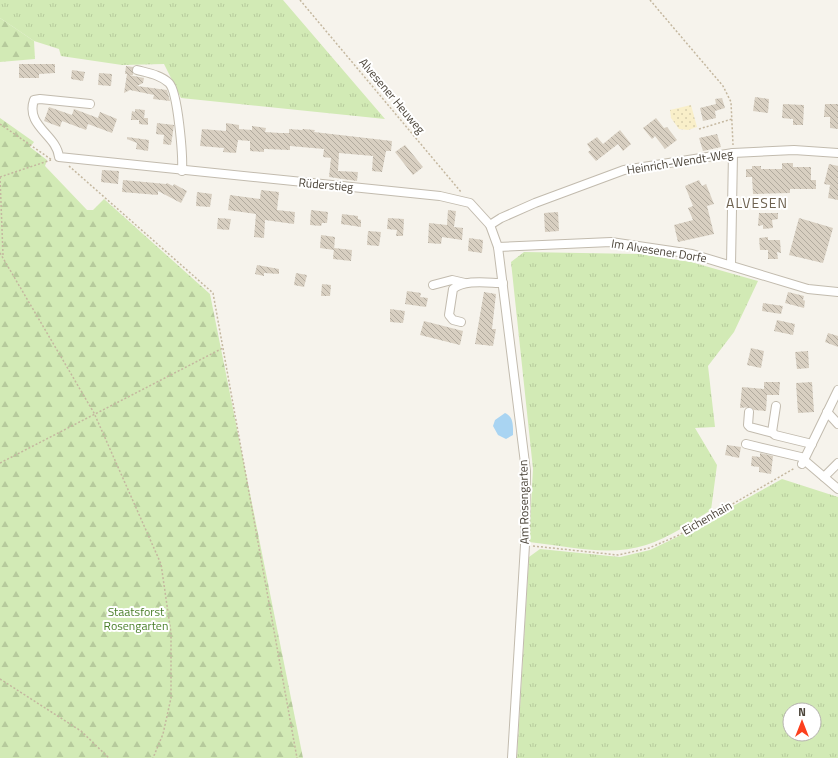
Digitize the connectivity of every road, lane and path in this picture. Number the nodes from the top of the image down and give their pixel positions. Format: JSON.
{"nodes":[{"id":1,"x":300,"y":0,"type":"edge"},
{"id":2,"x":650,"y":0,"type":"edge"},
{"id":3,"x":138,"y":70,"type":"dead end"},
{"id":4,"x":90,"y":104,"type":"dead end"},
{"id":5,"x":732,"y":119,"type":"junction"},
{"id":6,"x":0,"y":124,"type":"edge"},
{"id":7,"x":699,"y":129,"type":"dead end"},
{"id":8,"x":734,"y":152,"type":"junction"},
{"id":9,"x":838,"y":153,"type":"edge"},
{"id":10,"x":56,"y":158,"type":"junction"},
{"id":11,"x":182,"y":171,"type":"junction"},
{"id":12,"x":0,"y":177,"type":"edge"},
{"id":13,"x":470,"y":203,"type":"junction"},
{"id":14,"x":490,"y":225,"type":"junction"},
{"id":15,"x":498,"y":247,"type":"junction"},
{"id":16,"x":0,"y":253,"type":"edge"},
{"id":17,"x":3,"y":257,"type":"junction"},
{"id":18,"x":731,"y":265,"type":"junction"},
{"id":19,"x":466,"y":283,"type":"junction"},
{"id":20,"x":503,"y":283,"type":"junction"},
{"id":21,"x":433,"y":285,"type":"dead end"},
{"id":22,"x":838,"y":292,"type":"edge"},
{"id":23,"x":461,"y":322,"type":"dead end"},
{"id":24,"x":223,"y":348,"type":"junction"},
{"id":25,"x":838,"y":390,"type":"edge"},
{"id":26,"x":776,"y":406,"type":"dead end"},
{"id":27,"x":749,"y":412,"type":"dead end"},
{"id":28,"x":827,"y":412,"type":"junction"},
{"id":29,"x":94,"y":413,"type":"junction"},
{"id":30,"x":838,"y":424,"type":"edge"},
{"id":31,"x":773,"y":433,"type":"junction"},
{"id":32,"x":746,"y":444,"type":"dead end"},
{"id":33,"x":812,"y":444,"type":"junction"},
{"id":34,"x":804,"y":461,"type":"junction"},
{"id":35,"x":0,"y":463,"type":"edge"},
{"id":36,"x":838,"y":463,"type":"edge"},
{"id":37,"x":824,"y":477,"type":"junction"},
{"id":38,"x":838,"y":489,"type":"edge"},
{"id":39,"x":525,"y":545,"type":"junction"},
{"id":40,"x":0,"y":679,"type":"edge"},
{"id":41,"x":109,"y":758,"type":"edge"},
{"id":42,"x":153,"y":758,"type":"edge"},
{"id":43,"x":297,"y":758,"type":"edge"},
{"id":44,"x":512,"y":758,"type":"edge"}],
"edges":[{"from":1,"to":13,"type":"path","name":"Alvesener Heuweg"},
{"from":2,"to":5,"type":"path"},
{"from":3,"to":11,"type":"street"},
{"from":4,"to":10,"type":"street"},
{"from":5,"to":7,"type":"path"},
{"from":5,"to":8,"type":"path"},
{"from":6,"to":10,"type":"path"},
{"from":8,"to":9,"type":"street","name":"Heinrich-Wendt-Weg"},
{"from":8,"to":14,"type":"street","name":"Heinrich-Wendt-Weg"},
{"from":8,"to":18,"type":"street"},
{"from":10,"to":11,"type":"street","name":"Rüderstieg"},
{"from":10,"to":12,"type":"path"},
{"from":10,"to":24,"type":"path"},
{"from":11,"to":13,"type":"street","name":"Rüderstieg"},
{"from":12,"to":17,"type":"path"},
{"from":13,"to":14,"type":"street"},
{"from":14,"to":15,"type":"street"},
{"from":15,"to":18,"type":"street","name":"Im Alvesener Dorfe"},
{"from":15,"to":20,"type":"street","name":"Am Rosengarten"},
{"from":16,"to":17,"type":"path"},
{"from":17,"to":29,"type":"path"},
{"from":18,"to":22,"type":"street","name":"Im Alvesener Dorfe"},
{"from":19,"to":20,"type":"street"},
{"from":19,"to":21,"type":"street"},
{"from":19,"to":23,"type":"street"},
{"from":20,"to":39,"type":"street","name":"Am Rosengarten"},
{"from":24,"to":29,"type":"path"},
{"from":24,"to":43,"type":"path"},
{"from":25,"to":28,"type":"street"},
{"from":26,"to":31,"type":"street"},
{"from":27,"to":31,"type":"street"},
{"from":28,"to":30,"type":"street"},
{"from":28,"to":33,"type":"street"},
{"from":29,"to":35,"type":"path"},
{"from":29,"to":42,"type":"path"},
{"from":31,"to":33,"type":"street"},
{"from":32,"to":34,"type":"street"},
{"from":33,"to":34,"type":"street"},
{"from":34,"to":37,"type":"street"},
{"from":34,"to":39,"type":"path","name":"Eichenhain"},
{"from":36,"to":37,"type":"street"},
{"from":37,"to":38,"type":"street"},
{"from":39,"to":44,"type":"street","name":"Am Rosengarten"},
{"from":40,"to":41,"type":"path"}]}
